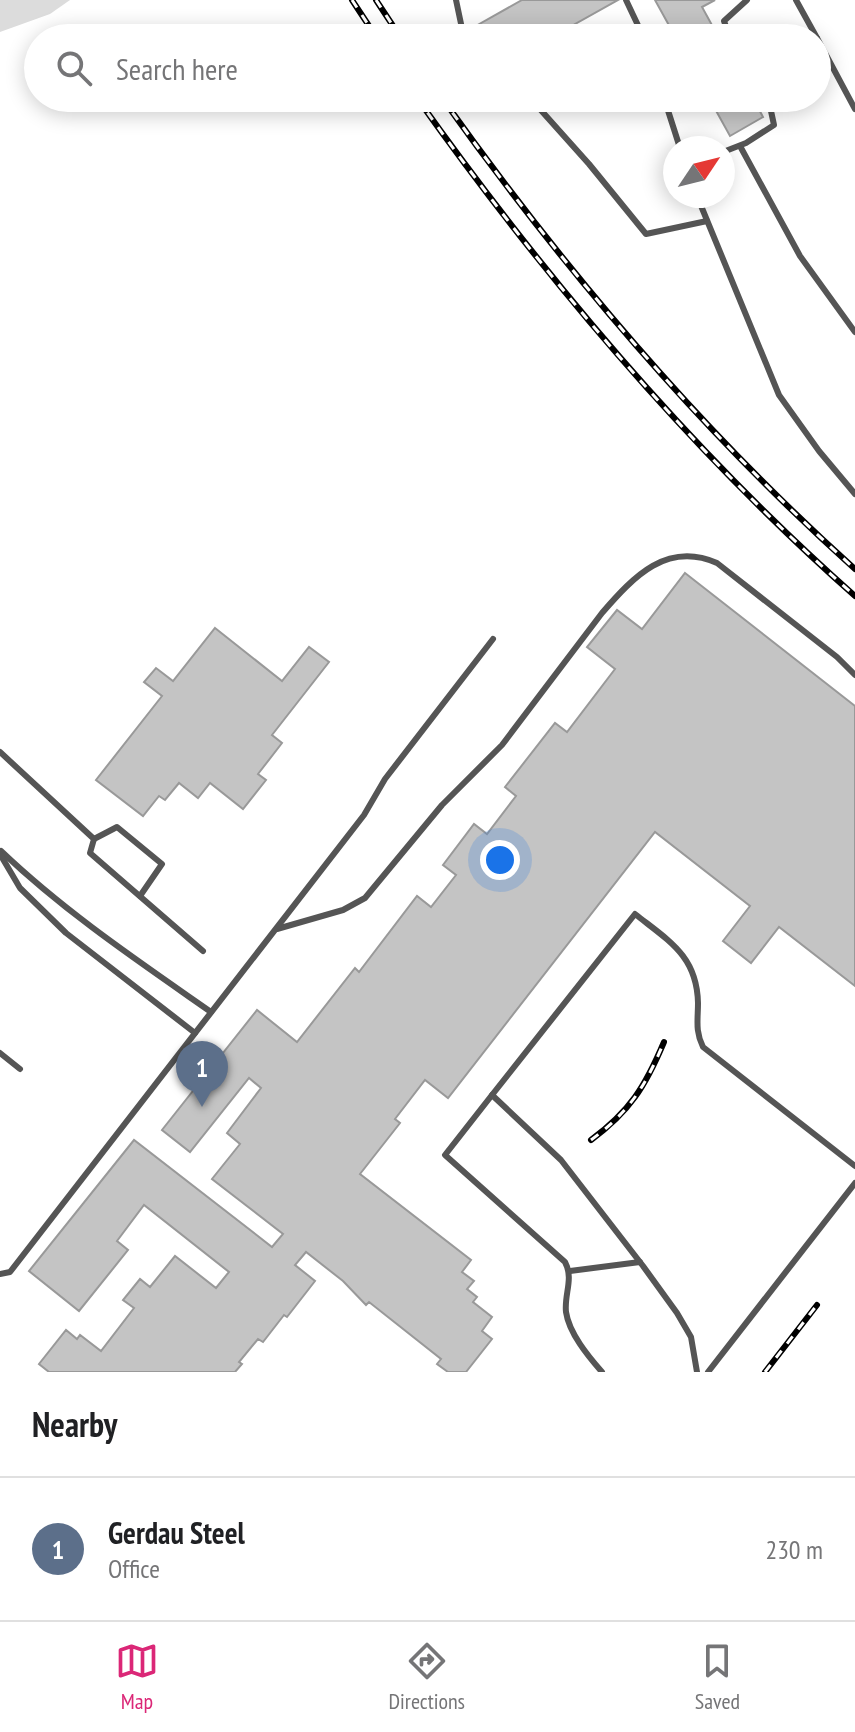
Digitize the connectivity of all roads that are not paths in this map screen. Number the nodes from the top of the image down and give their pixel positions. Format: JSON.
{"nodes":[{"id":1,"x":456,"y":0,"type":"edge"},
{"id":2,"x":626,"y":0,"type":"edge"},
{"id":3,"x":747,"y":0,"type":"edge"},
{"id":4,"x":796,"y":0,"type":"edge"},
{"id":5,"x":461,"y":24,"type":"edge"},
{"id":6,"x":637,"y":24,"type":"edge"},
{"id":7,"x":725,"y":24,"type":"edge"},
{"id":8,"x":809,"y":24,"type":"edge"},
{"id":9,"x":831,"y":64,"type":"edge"},
{"id":10,"x":855,"y":109,"type":"edge"},
{"id":11,"x":543,"y":112,"type":"edge"},
{"id":12,"x":668,"y":112,"type":"edge"},
{"id":13,"x":771,"y":112,"type":"edge"},
{"id":14,"x":676,"y":136,"type":"edge"},
{"id":15,"x":740,"y":146,"type":"junction"},
{"id":16,"x":735,"y":148,"type":"edge"},
{"id":17,"x":702,"y":208,"type":"edge"},
{"id":18,"x":707,"y":221,"type":"junction"},
{"id":19,"x":855,"y":332,"type":"edge"},
{"id":20,"x":855,"y":494,"type":"edge"},
{"id":21,"x":493,"y":639,"type":"dead end"},
{"id":22,"x":855,"y":675,"type":"edge"},
{"id":23,"x":0,"y":752,"type":"edge"},
{"id":24,"x":94,"y":839,"type":"junction"},
{"id":25,"x":0,"y":852,"type":"edge"},
{"id":26,"x":140,"y":896,"type":"junction"},
{"id":27,"x":277,"y":929,"type":"junction"},
{"id":28,"x":203,"y":951,"type":"dead end"},
{"id":29,"x":211,"y":1012,"type":"junction"},
{"id":30,"x":195,"y":1033,"type":"junction"},
{"id":31,"x":0,"y":1053,"type":"edge"},
{"id":32,"x":20,"y":1069,"type":"dead end"},
{"id":33,"x":492,"y":1095,"type":"junction"},
{"id":34,"x":855,"y":1166,"type":"edge"},
{"id":35,"x":855,"y":1183,"type":"edge"},
{"id":36,"x":640,"y":1262,"type":"junction"},
{"id":37,"x":570,"y":1271,"type":"junction"},
{"id":38,"x":0,"y":1274,"type":"edge"},
{"id":39,"x":602,"y":1372,"type":"edge"},
{"id":40,"x":697,"y":1372,"type":"edge"},
{"id":41,"x":708,"y":1372,"type":"edge"}],
"edges":[{"from":1,"to":5,"type":"lane"},
{"from":2,"to":6,"type":"lane"},
{"from":3,"to":7,"type":"lane"},
{"from":4,"to":8,"type":"lane"},
{"from":9,"to":10,"type":"lane"},
{"from":11,"to":18,"type":"lane"},
{"from":12,"to":14,"type":"lane"},
{"from":13,"to":15,"type":"lane"},
{"from":15,"to":16,"type":"lane"},
{"from":15,"to":19,"type":"lane"},
{"from":17,"to":18,"type":"lane"},
{"from":18,"to":20,"type":"lane"},
{"from":21,"to":27,"type":"lane"},
{"from":22,"to":27,"type":"lane"},
{"from":23,"to":24,"type":"lane"},
{"from":24,"to":26,"type":"lane"},
{"from":24,"to":26,"type":"lane"},
{"from":25,"to":29,"type":"lane"},
{"from":25,"to":30,"type":"lane"},
{"from":26,"to":28,"type":"lane"},
{"from":27,"to":29,"type":"lane"},
{"from":29,"to":30,"type":"lane"},
{"from":30,"to":38,"type":"lane"},
{"from":31,"to":32,"type":"lane"},
{"from":33,"to":34,"type":"lane"},
{"from":33,"to":36,"type":"lane"},
{"from":33,"to":37,"type":"lane"},
{"from":35,"to":41,"type":"lane"},
{"from":36,"to":37,"type":"lane"},
{"from":36,"to":40,"type":"lane"},
{"from":37,"to":39,"type":"lane"}]}
